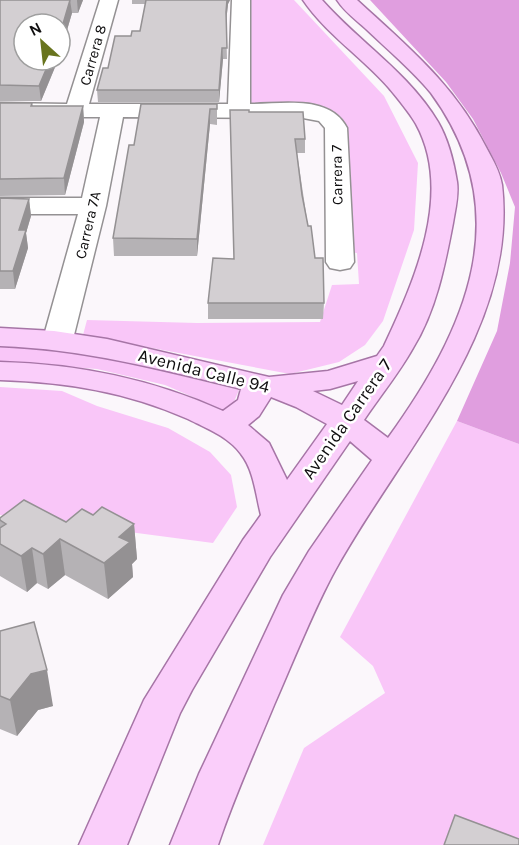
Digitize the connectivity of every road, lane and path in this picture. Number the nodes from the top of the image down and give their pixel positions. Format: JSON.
{"nodes":[{"id":1,"x":109,"y":0,"type":"edge"},
{"id":2,"x":241,"y":0,"type":"edge"},
{"id":3,"x":312,"y":0,"type":"edge"},
{"id":4,"x":346,"y":0,"type":"edge"},
{"id":5,"x":0,"y":110,"type":"edge"},
{"id":6,"x":76,"y":110,"type":"junction"},
{"id":7,"x":112,"y":110,"type":"junction"},
{"id":8,"x":239,"y":111,"type":"junction"},
{"id":9,"x":0,"y":206,"type":"edge"},
{"id":10,"x":93,"y":206,"type":"junction"},
{"id":11,"x":340,"y":262,"type":"dead end"},
{"id":12,"x":0,"y":337,"type":"edge"},
{"id":13,"x":58,"y":339,"type":"junction"},
{"id":14,"x":387,"y":363,"type":"junction"},
{"id":15,"x":0,"y":371,"type":"edge"},
{"id":16,"x":258,"y":384,"type":"junction"},
{"id":17,"x":345,"y":422,"type":"junction"},
{"id":18,"x":223,"y":424,"type":"junction"},
{"id":19,"x":390,"y":458,"type":"junction"},
{"id":20,"x":279,"y":516,"type":"junction"},
{"id":21,"x":102,"y":845,"type":"edge"},
{"id":22,"x":194,"y":845,"type":"edge"}],
"edges":[{"from":1,"to":6,"type":"street","name":"Carrera 8"},
{"from":2,"to":8,"type":"street"},
{"from":3,"to":14,"type":"main road","name":"Avenida Carrera 7"},
{"from":4,"to":19,"type":"main road"},
{"from":5,"to":6,"type":"street","name":"Carrera 7"},
{"from":6,"to":7,"type":"street","name":"Carrera 7"},
{"from":7,"to":8,"type":"street","name":"Carrera 7"},
{"from":7,"to":10,"type":"street","name":"Carrera 7A"},
{"from":8,"to":11,"type":"street","name":"Carrera 7"},
{"from":9,"to":10,"type":"street"},
{"from":10,"to":13,"type":"street","name":"Carrera 7A"},
{"from":12,"to":13,"type":"main road","name":"Avenida Calle 94"},
{"from":13,"to":16,"type":"main road","name":"Avenida Calle 94"},
{"from":14,"to":16,"type":"main road"},
{"from":14,"to":17,"type":"main road","name":"Avenida Carrera 7"},
{"from":15,"to":18,"type":"main road","name":"Avenida Calle 94"},
{"from":16,"to":17,"type":"main road","name":"Avenida Calle 94"},
{"from":16,"to":18,"type":"main road"},
{"from":17,"to":19,"type":"main road","name":"Avenida Calle 94"},
{"from":17,"to":20,"type":"main road","name":"Avenida Carrera 7"},
{"from":18,"to":20,"type":"main road","name":"Avenida Calle 94"},
{"from":19,"to":22,"type":"main road"},
{"from":20,"to":21,"type":"main road","name":"Avenida Carrera 7"}]}
